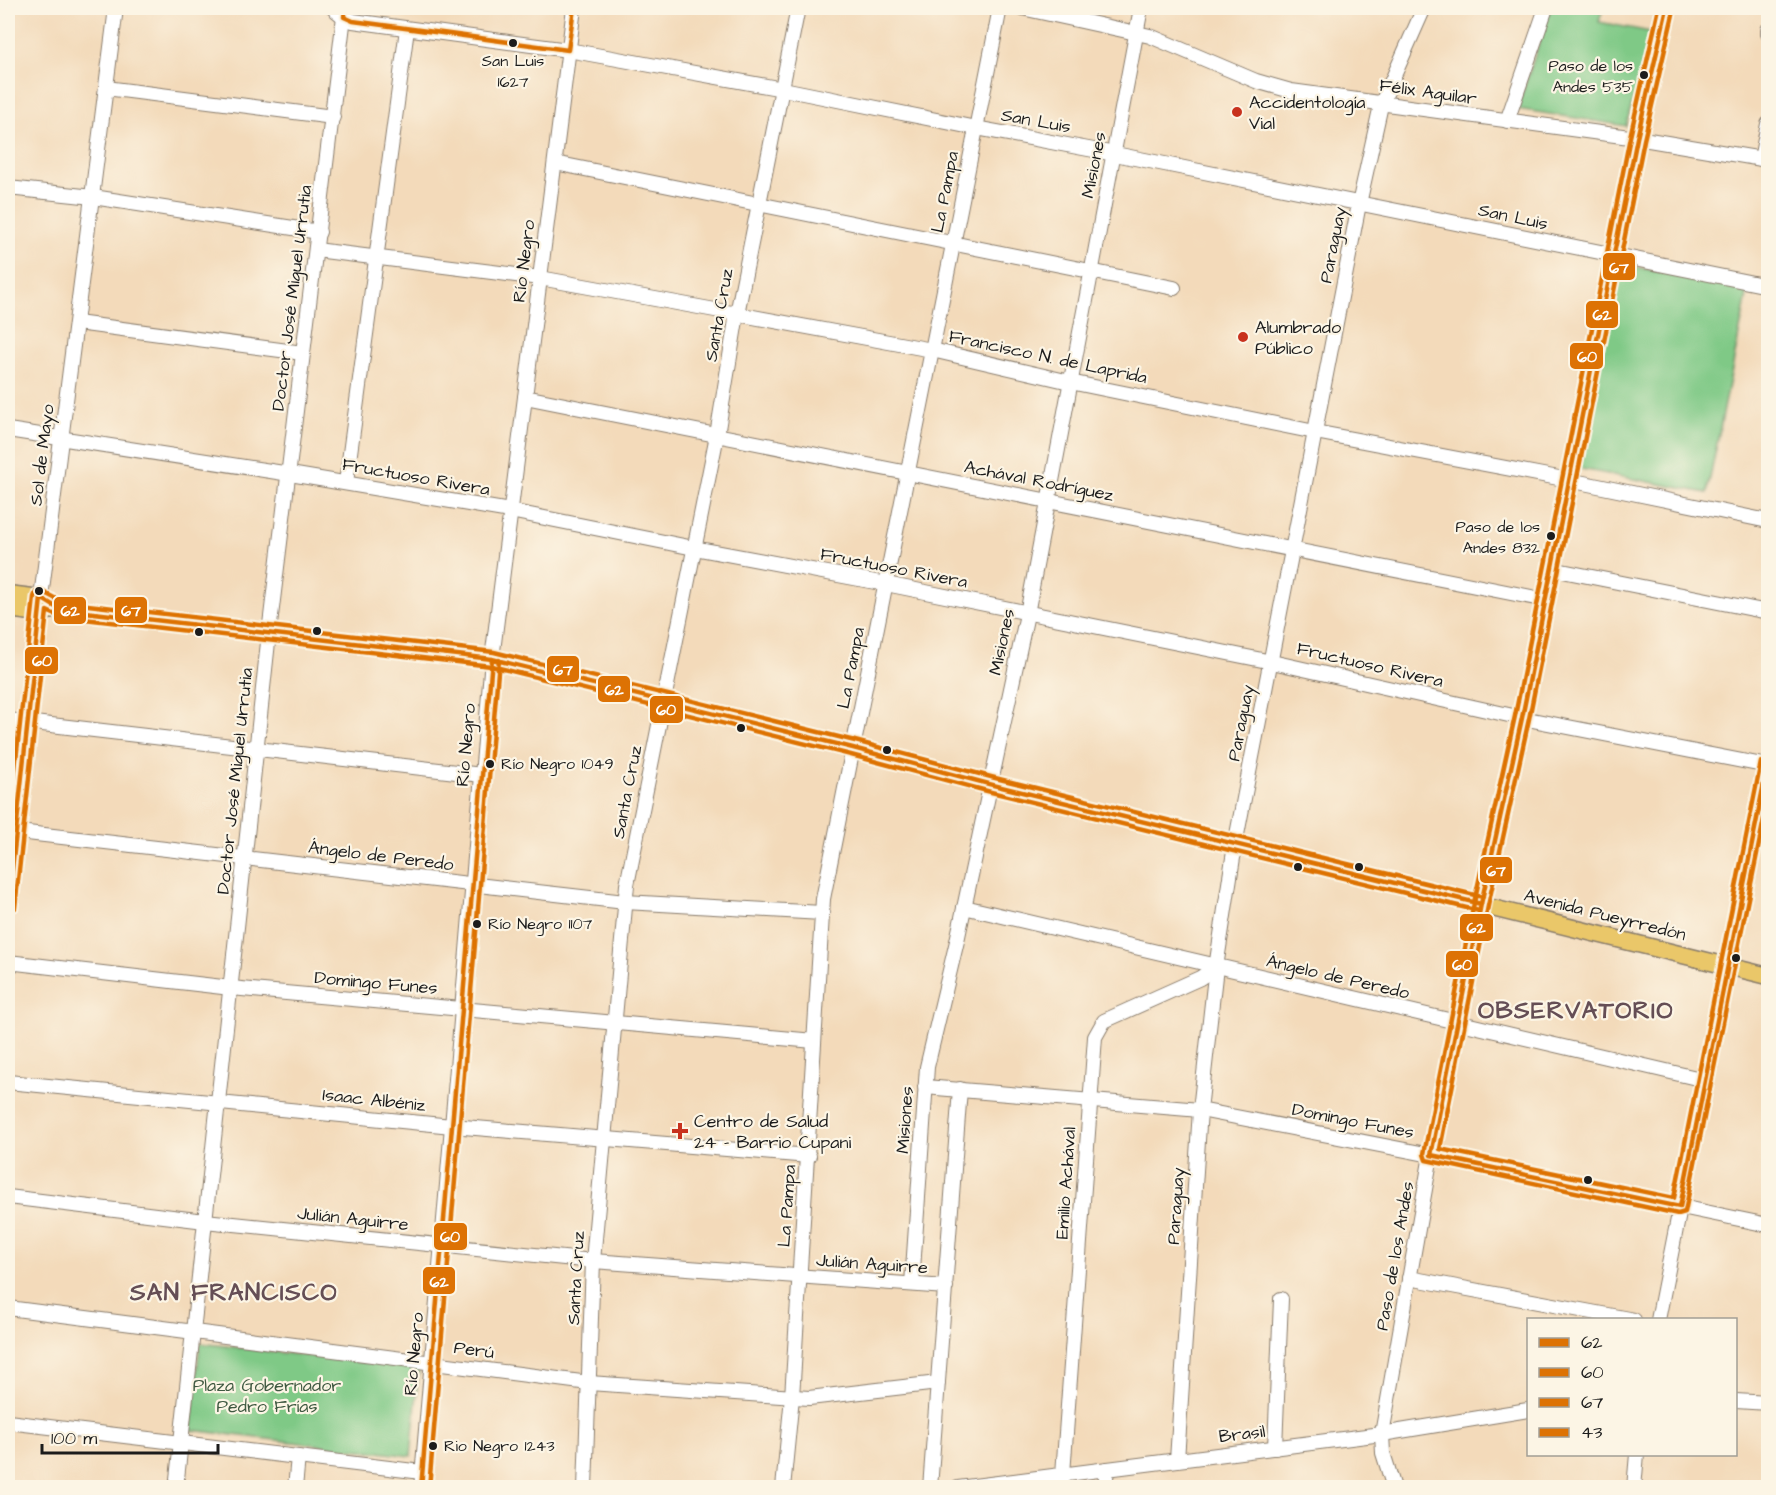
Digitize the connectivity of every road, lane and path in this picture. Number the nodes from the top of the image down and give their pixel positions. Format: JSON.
{"nodes":[{"id":1,"x":116,"y":8,"type":"edge"},
{"id":2,"x":333,"y":8,"type":"edge"},
{"id":3,"x":574,"y":8,"type":"edge"},
{"id":4,"x":798,"y":8,"type":"edge"},
{"id":5,"x":1000,"y":8,"type":"edge"},
{"id":6,"x":1022,"y":8,"type":"edge"},
{"id":7,"x":1141,"y":8,"type":"edge"},
{"id":8,"x":1424,"y":8,"type":"edge"},
{"id":9,"x":1546,"y":8,"type":"edge"},
{"id":10,"x":1667,"y":8,"type":"edge"},
{"id":11,"x":344,"y":12,"type":"edge"},
{"id":12,"x":407,"y":29,"type":"junction"},
{"id":13,"x":1137,"y":33,"type":"junction"},
{"id":14,"x":568,"y":50,"type":"junction"},
{"id":15,"x":106,"y":88,"type":"junction"},
{"id":16,"x":783,"y":89,"type":"junction"},
{"id":17,"x":1381,"y":105,"type":"junction"},
{"id":18,"x":333,"y":117,"type":"junction"},
{"id":19,"x":1507,"y":121,"type":"junction"},
{"id":20,"x":1768,"y":124,"type":"edge"},
{"id":21,"x":976,"y":128,"type":"junction"},
{"id":22,"x":1637,"y":138,"type":"junction"},
{"id":23,"x":1114,"y":154,"type":"junction"},
{"id":24,"x":1765,"y":159,"type":"edge"},
{"id":25,"x":555,"y":163,"type":"junction"},
{"id":26,"x":8,"y":192,"type":"edge"},
{"id":27,"x":93,"y":197,"type":"junction"},
{"id":28,"x":758,"y":203,"type":"junction"},
{"id":29,"x":1359,"y":204,"type":"junction"},
{"id":30,"x":319,"y":232,"type":"junction"},
{"id":31,"x":953,"y":243,"type":"junction"},
{"id":32,"x":316,"y":250,"type":"junction"},
{"id":33,"x":1615,"y":256,"type":"junction"},
{"id":34,"x":376,"y":258,"type":"junction"},
{"id":35,"x":1092,"y":271,"type":"junction"},
{"id":36,"x":540,"y":278,"type":"junction"},
{"id":37,"x":1768,"y":286,"type":"edge"},
{"id":38,"x":1174,"y":288,"type":"dead end"},
{"id":39,"x":737,"y":314,"type":"junction"},
{"id":40,"x":76,"y":323,"type":"junction"},
{"id":41,"x":932,"y":350,"type":"junction"},
{"id":42,"x":303,"y":353,"type":"junction"},
{"id":43,"x":1070,"y":382,"type":"junction"},
{"id":44,"x":525,"y":397,"type":"junction"},
{"id":45,"x":8,"y":430,"type":"edge"},
{"id":46,"x":1315,"y":432,"type":"junction"},
{"id":47,"x":717,"y":435,"type":"junction"},
{"id":48,"x":62,"y":439,"type":"junction"},
{"id":49,"x":290,"y":474,"type":"junction"},
{"id":50,"x":907,"y":474,"type":"junction"},
{"id":51,"x":1569,"y":480,"type":"junction"},
{"id":52,"x":346,"y":483,"type":"junction"},
{"id":53,"x":1049,"y":502,"type":"junction"},
{"id":54,"x":510,"y":511,"type":"junction"},
{"id":55,"x":1768,"y":521,"type":"edge"},
{"id":56,"x":694,"y":548,"type":"junction"},
{"id":57,"x":1293,"y":549,"type":"junction"},
{"id":58,"x":1552,"y":569,"type":"junction"},
{"id":59,"x":886,"y":584,"type":"junction"},
{"id":60,"x":8,"y":594,"type":"edge"},
{"id":61,"x":1546,"y":600,"type":"junction"},
{"id":62,"x":40,"y":606,"type":"junction"},
{"id":63,"x":8,"y":609,"type":"edge"},
{"id":64,"x":1768,"y":612,"type":"edge"},
{"id":65,"x":1027,"y":614,"type":"junction"},
{"id":66,"x":269,"y":633,"type":"junction"},
{"id":67,"x":492,"y":659,"type":"junction"},
{"id":68,"x":1272,"y":662,"type":"junction"},
{"id":69,"x":663,"y":701,"type":"junction"},
{"id":70,"x":1522,"y":718,"type":"junction"},
{"id":71,"x":8,"y":720,"type":"edge"},
{"id":72,"x":28,"y":722,"type":"junction"},
{"id":73,"x":853,"y":748,"type":"junction"},
{"id":74,"x":257,"y":749,"type":"junction"},
{"id":75,"x":1768,"y":765,"type":"edge"},
{"id":76,"x":482,"y":775,"type":"junction"},
{"id":77,"x":989,"y":784,"type":"junction"},
{"id":78,"x":12,"y":831,"type":"edge"},
{"id":79,"x":1235,"y":845,"type":"junction"},
{"id":80,"x":245,"y":858,"type":"junction"},
{"id":81,"x":472,"y":884,"type":"junction"},
{"id":82,"x":625,"y":902,"type":"junction"},
{"id":83,"x":1481,"y":904,"type":"junction"},
{"id":84,"x":8,"y":907,"type":"edge"},
{"id":85,"x":964,"y":907,"type":"junction"},
{"id":86,"x":822,"y":913,"type":"junction"},
{"id":87,"x":8,"y":962,"type":"edge"},
{"id":88,"x":1728,"y":965,"type":"junction"},
{"id":89,"x":1216,"y":967,"type":"junction"},
{"id":90,"x":1768,"y":976,"type":"edge"},
{"id":91,"x":231,"y":988,"type":"junction"},
{"id":92,"x":462,"y":1009,"type":"junction"},
{"id":93,"x":1457,"y":1023,"type":"junction"},
{"id":94,"x":613,"y":1024,"type":"junction"},
{"id":95,"x":814,"y":1041,"type":"junction"},
{"id":96,"x":1705,"y":1080,"type":"junction"},
{"id":97,"x":8,"y":1082,"type":"edge"},
{"id":98,"x":925,"y":1087,"type":"junction"},
{"id":99,"x":960,"y":1089,"type":"junction"},
{"id":100,"x":1090,"y":1100,"type":"junction"},
{"id":101,"x":217,"y":1103,"type":"junction"},
{"id":102,"x":1200,"y":1110,"type":"junction"},
{"id":103,"x":452,"y":1126,"type":"junction"},
{"id":104,"x":604,"y":1140,"type":"junction"},
{"id":105,"x":1431,"y":1155,"type":"junction"},
{"id":106,"x":808,"y":1156,"type":"junction"},
{"id":107,"x":8,"y":1197,"type":"edge"},
{"id":108,"x":1680,"y":1207,"type":"junction"},
{"id":109,"x":205,"y":1221,"type":"junction"},
{"id":110,"x":1768,"y":1225,"type":"edge"},
{"id":111,"x":442,"y":1246,"type":"junction"},
{"id":112,"x":593,"y":1261,"type":"junction"},
{"id":113,"x":800,"y":1276,"type":"junction"},
{"id":114,"x":1409,"y":1278,"type":"junction"},
{"id":115,"x":912,"y":1284,"type":"junction"},
{"id":116,"x":946,"y":1287,"type":"junction"},
{"id":117,"x":1281,"y":1299,"type":"dead end"},
{"id":118,"x":8,"y":1308,"type":"edge"},
{"id":119,"x":1623,"y":1318,"type":"edge"},
{"id":120,"x":1658,"y":1318,"type":"edge"},
{"id":121,"x":193,"y":1332,"type":"junction"},
{"id":122,"x":432,"y":1362,"type":"junction"},
{"id":123,"x":589,"y":1383,"type":"junction"},
{"id":124,"x":938,"y":1383,"type":"junction"},
{"id":125,"x":792,"y":1397,"type":"junction"},
{"id":126,"x":1737,"y":1401,"type":"edge"},
{"id":127,"x":1768,"y":1403,"type":"edge"},
{"id":128,"x":1527,"y":1410,"type":"edge"},
{"id":129,"x":8,"y":1422,"type":"edge"},
{"id":130,"x":1382,"y":1434,"type":"junction"},
{"id":131,"x":181,"y":1443,"type":"junction"},
{"id":132,"x":1275,"y":1448,"type":"junction"},
{"id":133,"x":1637,"y":1456,"type":"edge"},
{"id":134,"x":298,"y":1457,"type":"junction"},
{"id":135,"x":1176,"y":1460,"type":"junction"},
{"id":136,"x":1107,"y":1469,"type":"junction"},
{"id":137,"x":422,"y":1472,"type":"junction"},
{"id":138,"x":1063,"y":1474,"type":"junction"},
{"id":139,"x":1022,"y":1480,"type":"junction"},
{"id":140,"x":176,"y":1488,"type":"edge"},
{"id":141,"x":295,"y":1488,"type":"edge"},
{"id":142,"x":421,"y":1488,"type":"edge"},
{"id":143,"x":585,"y":1488,"type":"edge"},
{"id":144,"x":783,"y":1488,"type":"edge"},
{"id":145,"x":930,"y":1488,"type":"edge"},
{"id":146,"x":958,"y":1488,"type":"edge"},
{"id":147,"x":1037,"y":1488,"type":"edge"},
{"id":148,"x":1105,"y":1488,"type":"edge"},
{"id":149,"x":1394,"y":1488,"type":"edge"},
{"id":150,"x":1634,"y":1488,"type":"edge"}],
"edges":[{"from":1,"to":15,"type":"street","name":"Sol de Mayo"},
{"from":2,"to":11,"type":"street","name":"San Luis"},
{"from":3,"to":14,"type":"street","name":"Río Negro"},
{"from":4,"to":16,"type":"street","name":"Santa Cruz"},
{"from":5,"to":21,"type":"street","name":"La Pampa"},
{"from":6,"to":13,"type":"street","name":"Félix Aguilar"},
{"from":7,"to":13,"type":"street","name":"Misiones"},
{"from":8,"to":17,"type":"street","name":"Paraguay"},
{"from":9,"to":19,"type":"street"},
{"from":10,"to":22,"type":"street","name":"Paso de los Andes"},
{"from":11,"to":12,"type":"street","name":"San Luis"},
{"from":11,"to":18,"type":"street","name":"Doctor José Miguel Urrutia"},
{"from":12,"to":14,"type":"street","name":"San Luis"},
{"from":12,"to":34,"type":"street"},
{"from":13,"to":17,"type":"street","name":"Félix Aguilar"},
{"from":13,"to":23,"type":"street","name":"Misiones"},
{"from":14,"to":16,"type":"street","name":"San Luis"},
{"from":14,"to":25,"type":"street","name":"Río Negro"},
{"from":15,"to":18,"type":"street"},
{"from":15,"to":27,"type":"street","name":"Sol de Mayo"},
{"from":16,"to":21,"type":"street","name":"San Luis"},
{"from":16,"to":28,"type":"street","name":"Santa Cruz"},
{"from":17,"to":19,"type":"street","name":"Félix Aguilar"},
{"from":17,"to":29,"type":"street","name":"Paraguay"},
{"from":18,"to":30,"type":"street","name":"Doctor José Miguel Urrutia"},
{"from":19,"to":22,"type":"street","name":"Félix Aguilar"},
{"from":20,"to":24,"type":"street"},
{"from":21,"to":23,"type":"street","name":"San Luis"},
{"from":21,"to":31,"type":"street","name":"La Pampa"},
{"from":22,"to":24,"type":"street","name":"Félix Aguilar"},
{"from":22,"to":33,"type":"street","name":"Paso de los Andes"},
{"from":23,"to":29,"type":"street","name":"San Luis"},
{"from":23,"to":35,"type":"street","name":"Misiones"},
{"from":25,"to":28,"type":"street"},
{"from":25,"to":36,"type":"street","name":"Río Negro"},
{"from":26,"to":27,"type":"street"},
{"from":27,"to":30,"type":"street"},
{"from":27,"to":40,"type":"street","name":"Sol de Mayo"},
{"from":28,"to":31,"type":"street"},
{"from":28,"to":39,"type":"street","name":"Santa Cruz"},
{"from":29,"to":33,"type":"street","name":"San Luis"},
{"from":29,"to":46,"type":"street","name":"Paraguay"},
{"from":30,"to":32,"type":"street","name":"Doctor José Miguel Urrutia"},
{"from":31,"to":35,"type":"street"},
{"from":31,"to":41,"type":"street","name":"La Pampa"},
{"from":32,"to":34,"type":"street","name":"Francisco N. de Laprida"},
{"from":32,"to":42,"type":"street","name":"Doctor José Miguel Urrutia"},
{"from":33,"to":37,"type":"street","name":"San Luis"},
{"from":33,"to":51,"type":"street","name":"Paso de los Andes"},
{"from":34,"to":36,"type":"street","name":"Francisco N. de Laprida"},
{"from":34,"to":52,"type":"street"},
{"from":35,"to":38,"type":"street"},
{"from":35,"to":43,"type":"street","name":"Misiones"},
{"from":36,"to":39,"type":"street","name":"Francisco N. de Laprida"},
{"from":36,"to":44,"type":"street","name":"Río Negro"},
{"from":39,"to":41,"type":"street","name":"Francisco N. de Laprida"},
{"from":39,"to":47,"type":"street","name":"Santa Cruz"},
{"from":40,"to":42,"type":"street"},
{"from":40,"to":48,"type":"street","name":"Sol de Mayo"},
{"from":41,"to":43,"type":"street","name":"Francisco N. de Laprida"},
{"from":41,"to":50,"type":"street","name":"La Pampa"},
{"from":42,"to":49,"type":"street","name":"Doctor José Miguel Urrutia"},
{"from":43,"to":46,"type":"street","name":"Francisco N. de Laprida"},
{"from":43,"to":53,"type":"street","name":"Misiones"},
{"from":44,"to":47,"type":"street","name":"Achával Rodríguez"},
{"from":44,"to":54,"type":"street","name":"Río Negro"},
{"from":45,"to":48,"type":"street","name":"Fructuoso Rivera"},
{"from":46,"to":51,"type":"street","name":"Francisco N. de Laprida"},
{"from":46,"to":57,"type":"street","name":"Paraguay"},
{"from":47,"to":50,"type":"street","name":"Achával Rodríguez"},
{"from":47,"to":56,"type":"street","name":"Santa Cruz"},
{"from":48,"to":49,"type":"street","name":"Fructuoso Rivera"},
{"from":48,"to":62,"type":"street","name":"Sol de Mayo"},
{"from":49,"to":52,"type":"street","name":"Fructuoso Rivera"},
{"from":49,"to":66,"type":"street","name":"Doctor José Miguel Urrutia"},
{"from":50,"to":53,"type":"street","name":"Achával Rodríguez"},
{"from":50,"to":59,"type":"street","name":"La Pampa"},
{"from":51,"to":55,"type":"street","name":"Francisco N. de Laprida"},
{"from":51,"to":58,"type":"street","name":"Paso de los Andes"},
{"from":52,"to":54,"type":"street","name":"Fructuoso Rivera"},
{"from":53,"to":57,"type":"street","name":"Achával Rodríguez"},
{"from":53,"to":65,"type":"street","name":"Misiones"},
{"from":54,"to":56,"type":"street","name":"Fructuoso Rivera"},
{"from":54,"to":67,"type":"street","name":"Río Negro"},
{"from":56,"to":59,"type":"street","name":"Fructuoso Rivera"},
{"from":56,"to":69,"type":"street","name":"Santa Cruz"},
{"from":57,"to":61,"type":"street","name":"Achával Rodríguez"},
{"from":57,"to":68,"type":"street","name":"Paraguay"},
{"from":58,"to":61,"type":"street","name":"Paso de los Andes"},
{"from":58,"to":64,"type":"street"},
{"from":59,"to":65,"type":"street","name":"Fructuoso Rivera"},
{"from":59,"to":73,"type":"street","name":"La Pampa"},
{"from":60,"to":62,"type":"main road","name":"Avenida Pueyrredón"},
{"from":61,"to":70,"type":"street","name":"Paso de los Andes"},
{"from":62,"to":63,"type":"main road","name":"Avenida Pueyrredón"},
{"from":62,"to":66,"type":"main road","name":"Avenida Pueyrredón"},
{"from":62,"to":72,"type":"street","name":"Sol de Mayo"},
{"from":65,"to":68,"type":"street","name":"Fructuoso Rivera"},
{"from":65,"to":77,"type":"street","name":"Misiones"},
{"from":66,"to":67,"type":"main road","name":"Avenida Pueyrredón"},
{"from":66,"to":74,"type":"street","name":"Doctor José Miguel Urrutia"},
{"from":67,"to":69,"type":"main road","name":"Avenida Pueyrredón"},
{"from":67,"to":76,"type":"street","name":"Río Negro"},
{"from":68,"to":70,"type":"street","name":"Fructuoso Rivera"},
{"from":68,"to":79,"type":"street","name":"Paraguay"},
{"from":69,"to":73,"type":"main road","name":"Avenida Pueyrredón"},
{"from":69,"to":82,"type":"street","name":"Santa Cruz"},
{"from":70,"to":75,"type":"street","name":"Fructuoso Rivera"},
{"from":70,"to":83,"type":"street","name":"Paso de los Andes"},
{"from":71,"to":72,"type":"street"},
{"from":72,"to":74,"type":"street"},
{"from":72,"to":78,"type":"street","name":"Sol de Mayo"},
{"from":73,"to":77,"type":"main road","name":"Avenida Pueyrredón"},
{"from":73,"to":86,"type":"street","name":"La Pampa"},
{"from":74,"to":76,"type":"street"},
{"from":74,"to":80,"type":"street","name":"Doctor José Miguel Urrutia"},
{"from":75,"to":88,"type":"street"},
{"from":76,"to":81,"type":"street","name":"Río Negro"},
{"from":77,"to":79,"type":"main road","name":"Avenida Pueyrredón"},
{"from":77,"to":85,"type":"street","name":"Misiones"},
{"from":78,"to":80,"type":"street","name":"Ángelo de Peredo"},
{"from":78,"to":84,"type":"street","name":"Sol de Mayo"},
{"from":79,"to":83,"type":"main road","name":"Avenida Pueyrredón"},
{"from":79,"to":89,"type":"street","name":"Paraguay"},
{"from":80,"to":81,"type":"street","name":"Ángelo de Peredo"},
{"from":80,"to":91,"type":"street","name":"Doctor José Miguel Urrutia"},
{"from":81,"to":82,"type":"street","name":"Ángelo de Peredo"},
{"from":81,"to":92,"type":"street","name":"Río Negro"},
{"from":82,"to":86,"type":"street","name":"Ángelo de Peredo"},
{"from":82,"to":94,"type":"street","name":"Santa Cruz"},
{"from":83,"to":88,"type":"main road","name":"Avenida Pueyrredón"},
{"from":83,"to":93,"type":"street","name":"Paso de los Andes"},
{"from":85,"to":89,"type":"street","name":"Ángelo de Peredo"},
{"from":85,"to":98,"type":"street","name":"Misiones"},
{"from":86,"to":95,"type":"street","name":"La Pampa"},
{"from":87,"to":91,"type":"street","name":"Domingo Funes"},
{"from":88,"to":90,"type":"main road","name":"Avenida Pueyrredón"},
{"from":88,"to":96,"type":"street"},
{"from":89,"to":93,"type":"street","name":"Ángelo de Peredo"},
{"from":89,"to":100,"type":"street","name":"Emilio Achával"},
{"from":89,"to":102,"type":"street","name":"Paraguay"},
{"from":91,"to":92,"type":"street","name":"Domingo Funes"},
{"from":91,"to":101,"type":"street","name":"Doctor José Miguel Urrutia"},
{"from":92,"to":94,"type":"street","name":"Domingo Funes"},
{"from":92,"to":103,"type":"street","name":"Río Negro"},
{"from":93,"to":96,"type":"street","name":"Ángelo de Peredo"},
{"from":93,"to":105,"type":"street","name":"Paso de los Andes"},
{"from":94,"to":95,"type":"street","name":"Domingo Funes"},
{"from":94,"to":104,"type":"street","name":"Santa Cruz"},
{"from":95,"to":106,"type":"street","name":"La Pampa"},
{"from":96,"to":108,"type":"street"},
{"from":97,"to":101,"type":"street","name":"Isaac Albéniz"},
{"from":98,"to":99,"type":"street","name":"Domingo Funes"},
{"from":98,"to":115,"type":"street","name":"Misiones"},
{"from":99,"to":100,"type":"street","name":"Domingo Funes"},
{"from":99,"to":116,"type":"street"},
{"from":100,"to":102,"type":"street","name":"Domingo Funes"},
{"from":100,"to":138,"type":"street","name":"Emilio Achával"},
{"from":101,"to":103,"type":"street","name":"Isaac Albéniz"},
{"from":101,"to":109,"type":"street","name":"Doctor José Miguel Urrutia"},
{"from":102,"to":105,"type":"street","name":"Domingo Funes"},
{"from":102,"to":135,"type":"street","name":"Paraguay"},
{"from":103,"to":104,"type":"street","name":"Isaac Albéniz"},
{"from":103,"to":111,"type":"street","name":"Río Negro"},
{"from":104,"to":106,"type":"street","name":"Isaac Albéniz"},
{"from":104,"to":112,"type":"street","name":"Santa Cruz"},
{"from":105,"to":108,"type":"street","name":"Domingo Funes"},
{"from":105,"to":114,"type":"street","name":"Paso de los Andes"},
{"from":106,"to":113,"type":"street","name":"La Pampa"},
{"from":107,"to":109,"type":"street","name":"Julián Aguirre"},
{"from":108,"to":110,"type":"street","name":"Domingo Funes"},
{"from":108,"to":120,"type":"street"},
{"from":109,"to":111,"type":"street","name":"Julián Aguirre"},
{"from":109,"to":121,"type":"street","name":"Doctor José Miguel Urrutia"},
{"from":111,"to":112,"type":"street","name":"Julián Aguirre"},
{"from":111,"to":122,"type":"street","name":"Río Negro"},
{"from":112,"to":113,"type":"street","name":"Julián Aguirre"},
{"from":112,"to":123,"type":"street","name":"Santa Cruz"},
{"from":113,"to":115,"type":"street","name":"Julián Aguirre"},
{"from":113,"to":125,"type":"street","name":"La Pampa"},
{"from":114,"to":119,"type":"street"},
{"from":114,"to":130,"type":"street","name":"Paso de los Andes"},
{"from":115,"to":116,"type":"street","name":"Julián Aguirre"},
{"from":116,"to":124,"type":"street"},
{"from":117,"to":132,"type":"street"},
{"from":118,"to":121,"type":"street","name":"Perú"},
{"from":121,"to":122,"type":"street","name":"Perú"},
{"from":121,"to":131,"type":"street","name":"Doctor José Miguel Urrutia"},
{"from":122,"to":123,"type":"street","name":"Perú"},
{"from":122,"to":137,"type":"street","name":"Río Negro"},
{"from":123,"to":125,"type":"street","name":"Perú"},
{"from":123,"to":143,"type":"street","name":"Santa Cruz"},
{"from":124,"to":125,"type":"street","name":"Perú"},
{"from":124,"to":145,"type":"street"},
{"from":125,"to":144,"type":"street","name":"La Pampa"},
{"from":126,"to":127,"type":"street"},
{"from":128,"to":130,"type":"street","name":"Brasil"},
{"from":129,"to":131,"type":"street"},
{"from":130,"to":132,"type":"street","name":"Brasil"},
{"from":130,"to":149,"type":"street","name":"Paso de los Andes"},
{"from":131,"to":134,"type":"street"},
{"from":131,"to":140,"type":"street","name":"Doctor José Miguel Urrutia"},
{"from":132,"to":135,"type":"street","name":"Brasil"},
{"from":133,"to":150,"type":"street"},
{"from":134,"to":137,"type":"street"},
{"from":134,"to":141,"type":"street"},
{"from":135,"to":136,"type":"street","name":"Brasil"},
{"from":136,"to":138,"type":"street","name":"Brasil"},
{"from":136,"to":148,"type":"street"},
{"from":137,"to":142,"type":"street","name":"Río Negro"},
{"from":138,"to":139,"type":"street","name":"Brasil"},
{"from":139,"to":146,"type":"street","name":"Brasil"},
{"from":139,"to":147,"type":"street"}]}
